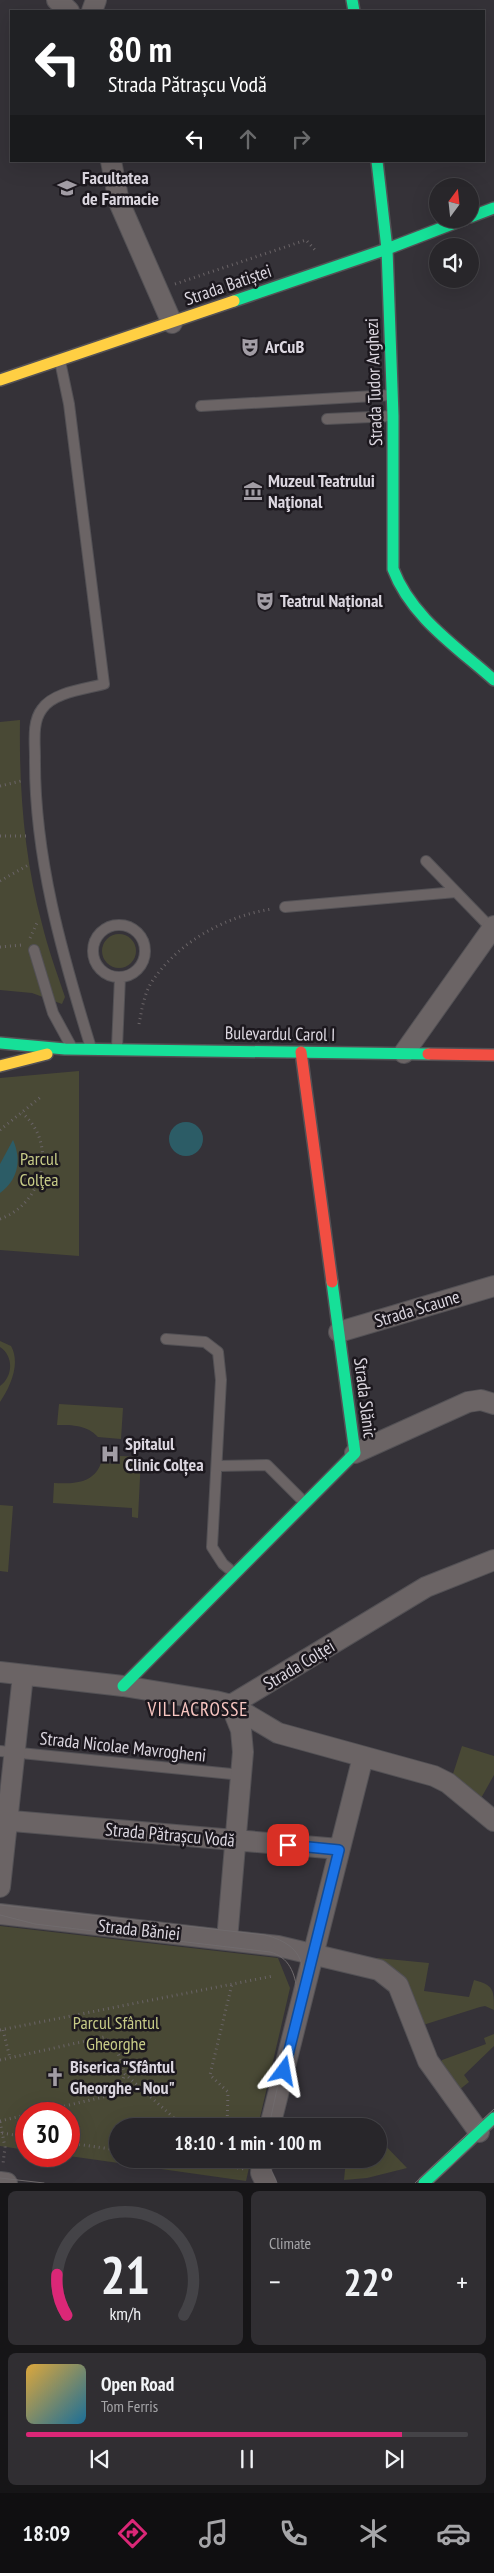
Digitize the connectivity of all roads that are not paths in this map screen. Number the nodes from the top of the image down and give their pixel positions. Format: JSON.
{"nodes":[{"id":1,"x":57,"y":0,"type":"edge"},
{"id":2,"x":68,"y":10,"type":"edge"},
{"id":3,"x":111,"y":162,"type":"edge"},
{"id":4,"x":377,"y":162,"type":"edge"},
{"id":5,"x":494,"y":208,"type":"edge"},
{"id":6,"x":479,"y":214,"type":"edge"},
{"id":7,"x":442,"y":228,"type":"edge"},
{"id":8,"x":388,"y":249,"type":"junction"},
{"id":9,"x":172,"y":323,"type":"junction"},
{"id":10,"x":60,"y":361,"type":"junction"},
{"id":11,"x":0,"y":380,"type":"edge"},
{"id":12,"x":392,"y":395,"type":"junction"},
{"id":13,"x":201,"y":406,"type":"dead end"},
{"id":14,"x":394,"y":416,"type":"junction"},
{"id":15,"x":327,"y":419,"type":"dead end"},
{"id":16,"x":494,"y":680,"type":"edge"},
{"id":17,"x":426,"y":861,"type":"dead end"},
{"id":18,"x":456,"y":892,"type":"junction"},
{"id":19,"x":285,"y":907,"type":"road end"},
{"id":20,"x":493,"y":927,"type":"edge"},
{"id":21,"x":30,"y":948,"type":"road end"},
{"id":22,"x":120,"y":977,"type":"junction"},
{"id":23,"x":0,"y":1043,"type":"edge"},
{"id":24,"x":69,"y":1049,"type":"junction"},
{"id":25,"x":91,"y":1049,"type":"junction"},
{"id":26,"x":117,"y":1049,"type":"junction"},
{"id":27,"x":301,"y":1052,"type":"junction"},
{"id":28,"x":404,"y":1053,"type":"junction"},
{"id":29,"x":494,"y":1054,"type":"edge"},
{"id":30,"x":0,"y":1066,"type":"edge"},
{"id":31,"x":494,"y":1286,"type":"edge"},
{"id":32,"x":339,"y":1332,"type":"junction"},
{"id":33,"x":166,"y":1339,"type":"dead end"},
{"id":34,"x":494,"y":1404,"type":"edge"},
{"id":35,"x":355,"y":1453,"type":"junction"},
{"id":36,"x":217,"y":1466,"type":"junction"},
{"id":37,"x":305,"y":1503,"type":"junction"},
{"id":38,"x":494,"y":1560,"type":"edge"},
{"id":39,"x":234,"y":1574,"type":"junction"},
{"id":40,"x":0,"y":1672,"type":"edge"},
{"id":41,"x":23,"y":1675,"type":"junction"},
{"id":42,"x":123,"y":1686,"type":"junction"},
{"id":43,"x":231,"y":1705,"type":"junction"},
{"id":44,"x":7,"y":1752,"type":"edge"},
{"id":45,"x":363,"y":1757,"type":"junction"},
{"id":46,"x":242,"y":1775,"type":"junction"},
{"id":47,"x":4,"y":1820,"type":"edge"},
{"id":48,"x":494,"y":1822,"type":"edge"},
{"id":49,"x":236,"y":1840,"type":"junction"},
{"id":50,"x":339,"y":1850,"type":"junction"},
{"id":51,"x":0,"y":1887,"type":"edge"},
{"id":52,"x":0,"y":1914,"type":"edge"},
{"id":53,"x":227,"y":1940,"type":"junction"},
{"id":54,"x":278,"y":1946,"type":"junction"},
{"id":55,"x":312,"y":1953,"type":"junction"},
{"id":56,"x":304,"y":1987,"type":"junction"},
{"id":57,"x":272,"y":2118,"type":"edge"},
{"id":58,"x":494,"y":2118,"type":"edge"},
{"id":59,"x":479,"y":2132,"type":"junction"},
{"id":60,"x":424,"y":2183,"type":"edge"}],
"edges":[{"from":1,"to":2,"type":"street"},
{"from":3,"to":9,"type":"street"},
{"from":4,"to":8,"type":"street","name":"Strada Tudor Arghezi"},
{"from":5,"to":6,"type":"street"},
{"from":7,"to":8,"type":"street","name":"Strada Batiștei"},
{"from":8,"to":9,"type":"street","name":"Strada Batiștei"},
{"from":8,"to":12,"type":"street","name":"Strada Tudor Arghezi"},
{"from":9,"to":10,"type":"street","name":"Strada Batiștei"},
{"from":10,"to":11,"type":"street","name":"Strada Batiștei"},
{"from":10,"to":25,"type":"lane"},
{"from":12,"to":13,"type":"lane"},
{"from":12,"to":14,"type":"street","name":"Strada Tudor Arghezi"},
{"from":14,"to":15,"type":"lane"},
{"from":14,"to":16,"type":"street","name":"Strada Tudor Arghezi"},
{"from":17,"to":18,"type":"lane"},
{"from":18,"to":19,"type":"lane"},
{"from":18,"to":20,"type":"lane"},
{"from":20,"to":28,"type":"street"},
{"from":21,"to":24,"type":"lane"},
{"from":22,"to":22,"type":"lane"},
{"from":22,"to":26,"type":"lane"},
{"from":23,"to":24,"type":"street","name":"Bulevardul Carol I"},
{"from":24,"to":25,"type":"street","name":"Bulevardul Carol I"},
{"from":24,"to":30,"type":"street","name":"Bulevardul Carol I"},
{"from":25,"to":26,"type":"street","name":"Bulevardul Carol I"},
{"from":26,"to":27,"type":"street","name":"Bulevardul Carol I"},
{"from":27,"to":28,"type":"street","name":"Bulevardul Carol I"},
{"from":27,"to":32,"type":"street","name":"Strada Slănic"},
{"from":28,"to":29,"type":"street","name":"Bulevardul Carol I"},
{"from":31,"to":32,"type":"street","name":"Strada Scaune"},
{"from":32,"to":35,"type":"street","name":"Strada Slănic"},
{"from":33,"to":36,"type":"lane"},
{"from":34,"to":35,"type":"street"},
{"from":35,"to":37,"type":"street","name":"Strada Slănic"},
{"from":36,"to":37,"type":"lane"},
{"from":36,"to":39,"type":"lane"},
{"from":37,"to":39,"type":"street","name":"Strada Slănic"},
{"from":38,"to":43,"type":"street","name":"Strada Colței"},
{"from":39,"to":42,"type":"street","name":"Strada Slănic"},
{"from":40,"to":41,"type":"street"},
{"from":41,"to":42,"type":"street"},
{"from":41,"to":44,"type":"street"},
{"from":42,"to":43,"type":"street"},
{"from":43,"to":45,"type":"street"},
{"from":43,"to":46,"type":"street"},
{"from":44,"to":46,"type":"lane","name":"Strada Nicolae Mavrogheni"},
{"from":44,"to":47,"type":"street"},
{"from":45,"to":48,"type":"street"},
{"from":45,"to":50,"type":"street"},
{"from":46,"to":49,"type":"street"},
{"from":47,"to":49,"type":"street","name":"Strada Pătrașcu Vodă"},
{"from":47,"to":51,"type":"street"},
{"from":49,"to":50,"type":"street","name":"Strada Pătrașcu Vodă"},
{"from":49,"to":53,"type":"street"},
{"from":50,"to":55,"type":"street"},
{"from":52,"to":53,"type":"street","name":"Strada Băniei"},
{"from":53,"to":54,"type":"street","name":"Strada Băniei"},
{"from":54,"to":55,"type":"street","name":"Strada Băniei"},
{"from":54,"to":56,"type":"street"},
{"from":55,"to":56,"type":"street"},
{"from":55,"to":59,"type":"street","name":"Strada Băniei"},
{"from":56,"to":57,"type":"street"},
{"from":58,"to":59,"type":"street"},
{"from":59,"to":60,"type":"street"}]}
